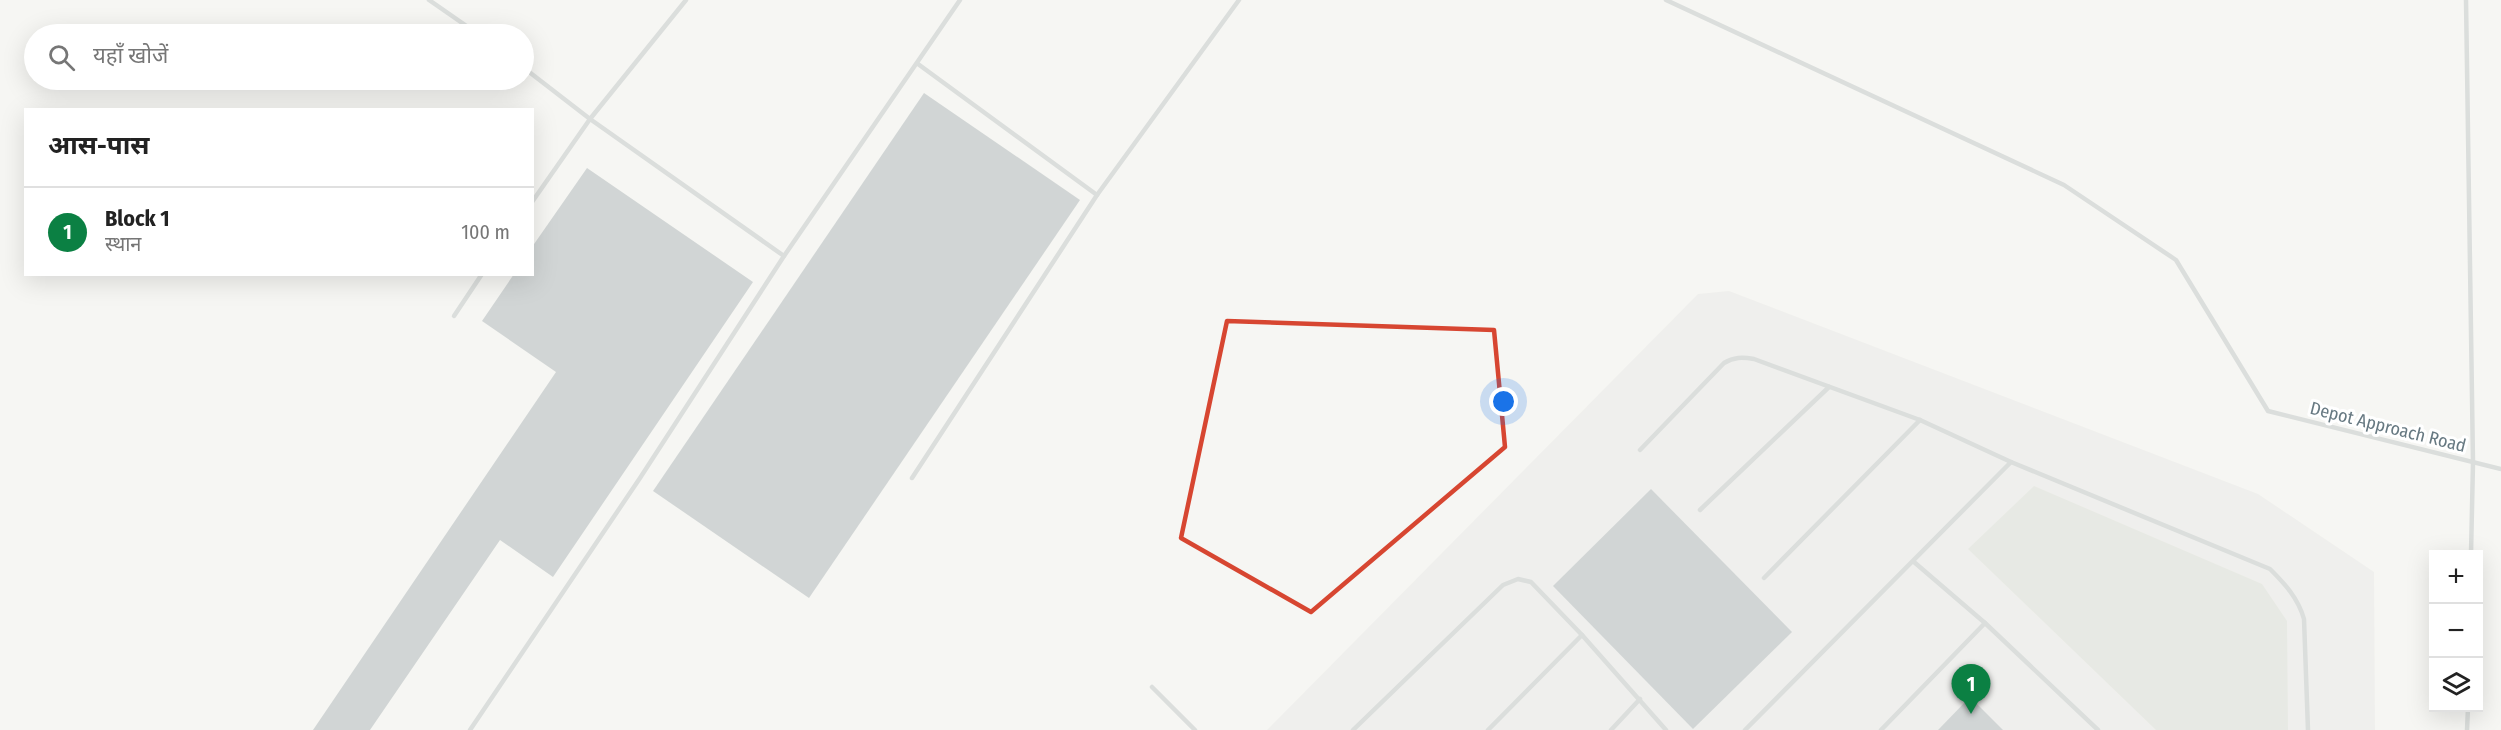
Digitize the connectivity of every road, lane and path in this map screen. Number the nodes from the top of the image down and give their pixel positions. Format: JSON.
{"nodes":[{"id":1,"x":429,"y":0,"type":"edge"},
{"id":2,"x":686,"y":0,"type":"edge"},
{"id":3,"x":960,"y":0,"type":"edge"},
{"id":4,"x":1239,"y":0,"type":"edge"},
{"id":5,"x":1666,"y":0,"type":"edge"},
{"id":6,"x":2466,"y":0,"type":"edge"},
{"id":7,"x":464,"y":24,"type":"edge"},
{"id":8,"x":918,"y":64,"type":"junction"},
{"id":9,"x":534,"y":76,"type":"edge"},
{"id":10,"x":590,"y":119,"type":"junction"},
{"id":11,"x":1097,"y":195,"type":"junction"},
{"id":12,"x":534,"y":199,"type":"edge"},
{"id":13,"x":784,"y":256,"type":"junction"},
{"id":14,"x":481,"y":276,"type":"edge"},
{"id":15,"x":454,"y":315,"type":"dead end"},
{"id":16,"x":1829,"y":387,"type":"junction"},
{"id":17,"x":1920,"y":420,"type":"junction"},
{"id":18,"x":1641,"y":450,"type":"dead end"},
{"id":19,"x":2011,"y":462,"type":"junction"},
{"id":20,"x":2473,"y":463,"type":"junction"},
{"id":21,"x":2501,"y":469,"type":"edge"},
{"id":22,"x":912,"y":478,"type":"dead end"},
{"id":23,"x":1700,"y":510,"type":"dead end"},
{"id":24,"x":2471,"y":550,"type":"edge"},
{"id":25,"x":1914,"y":562,"type":"junction"},
{"id":26,"x":1764,"y":578,"type":"dead end"},
{"id":27,"x":1985,"y":623,"type":"junction"},
{"id":28,"x":1582,"y":635,"type":"junction"},
{"id":29,"x":1152,"y":687,"type":"dead end"},
{"id":30,"x":1640,"y":699,"type":"junction"},
{"id":31,"x":2468,"y":712,"type":"edge"},
{"id":32,"x":470,"y":730,"type":"edge"},
{"id":33,"x":1195,"y":730,"type":"edge"},
{"id":34,"x":1353,"y":730,"type":"edge"},
{"id":35,"x":1488,"y":730,"type":"edge"},
{"id":36,"x":1611,"y":730,"type":"edge"},
{"id":37,"x":1666,"y":730,"type":"edge"},
{"id":38,"x":1745,"y":730,"type":"edge"},
{"id":39,"x":1881,"y":730,"type":"edge"},
{"id":40,"x":2098,"y":730,"type":"edge"},
{"id":41,"x":2308,"y":730,"type":"edge"},
{"id":42,"x":2467,"y":730,"type":"edge"}],
"edges":[{"from":1,"to":7,"type":"lane"},
{"from":2,"to":10,"type":"lane"},
{"from":3,"to":8,"type":"lane"},
{"from":4,"to":11,"type":"lane"},
{"from":5,"to":20,"type":"lane","name":"Depot Approach Road"},
{"from":6,"to":20,"type":"lane"},
{"from":8,"to":11,"type":"lane"},
{"from":8,"to":13,"type":"lane"},
{"from":9,"to":10,"type":"lane"},
{"from":10,"to":12,"type":"lane"},
{"from":10,"to":13,"type":"lane"},
{"from":11,"to":22,"type":"lane"},
{"from":13,"to":32,"type":"lane"},
{"from":14,"to":15,"type":"lane"},
{"from":16,"to":17,"type":"lane"},
{"from":16,"to":18,"type":"lane"},
{"from":16,"to":23,"type":"lane"},
{"from":17,"to":19,"type":"lane"},
{"from":17,"to":26,"type":"lane"},
{"from":19,"to":25,"type":"lane"},
{"from":19,"to":41,"type":"lane"},
{"from":20,"to":21,"type":"lane","name":"Depot Approach Road"},
{"from":20,"to":24,"type":"lane"},
{"from":25,"to":27,"type":"lane"},
{"from":25,"to":38,"type":"lane"},
{"from":27,"to":39,"type":"lane"},
{"from":27,"to":40,"type":"lane"},
{"from":28,"to":30,"type":"lane"},
{"from":28,"to":34,"type":"lane"},
{"from":28,"to":35,"type":"lane"},
{"from":29,"to":33,"type":"lane"},
{"from":30,"to":36,"type":"lane"},
{"from":30,"to":37,"type":"lane"},
{"from":31,"to":42,"type":"lane"}]}
